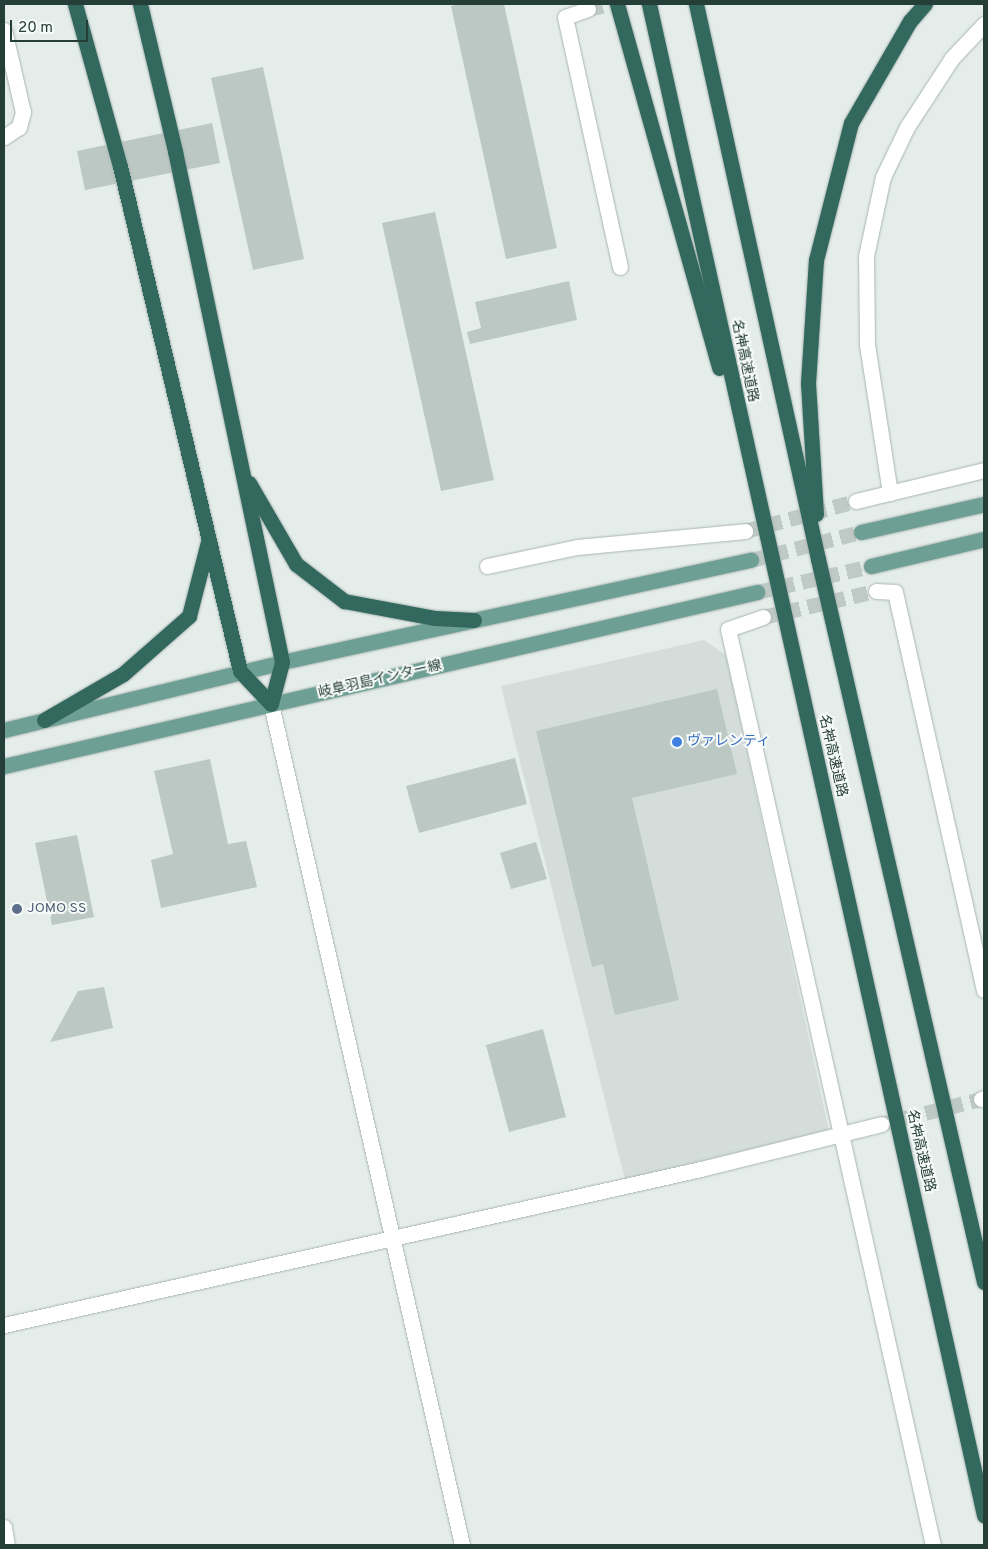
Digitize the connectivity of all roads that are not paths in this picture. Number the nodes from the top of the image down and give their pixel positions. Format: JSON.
{"nodes":[{"id":1,"x":75,"y":4,"type":"edge"},
{"id":2,"x":140,"y":4,"type":"edge"},
{"id":3,"x":617,"y":4,"type":"edge"},
{"id":4,"x":649,"y":4,"type":"edge"},
{"id":5,"x":696,"y":4,"type":"edge"},
{"id":6,"x":925,"y":4,"type":"edge"},
{"id":7,"x":588,"y":9,"type":"dead end"},
{"id":8,"x":984,"y":24,"type":"edge"},
{"id":9,"x":4,"y":30,"type":"edge"},
{"id":10,"x":4,"y":137,"type":"edge"},
{"id":11,"x":620,"y":267,"type":"dead end"},
{"id":12,"x":984,"y":470,"type":"edge"},
{"id":13,"x":243,"y":474,"type":"junction"},
{"id":14,"x":890,"y":493,"type":"junction"},
{"id":15,"x":856,"y":502,"type":"tunnel mouth"},
{"id":16,"x":984,"y":504,"type":"edge"},
{"id":17,"x":764,"y":528,"type":"junction"},
{"id":18,"x":745,"y":531,"type":"tunnel mouth"},
{"id":19,"x":861,"y":532,"type":"tunnel mouth"},
{"id":20,"x":984,"y":539,"type":"edge"},
{"id":21,"x":209,"y":540,"type":"junction"},
{"id":22,"x":818,"y":559,"type":"junction"},
{"id":23,"x":751,"y":560,"type":"tunnel mouth"},
{"id":24,"x":487,"y":566,"type":"dead end"},
{"id":25,"x":871,"y":566,"type":"tunnel mouth"},
{"id":26,"x":876,"y":591,"type":"tunnel mouth"},
{"id":27,"x":757,"y":592,"type":"tunnel mouth"},
{"id":28,"x":763,"y":617,"type":"tunnel mouth"},
{"id":29,"x":474,"y":620,"type":"junction"},
{"id":30,"x":282,"y":662,"type":"junction"},
{"id":31,"x":240,"y":671,"type":"junction"},
{"id":32,"x":271,"y":704,"type":"junction"},
{"id":33,"x":44,"y":720,"type":"junction"},
{"id":34,"x":4,"y":730,"type":"edge"},
{"id":35,"x":4,"y":766,"type":"edge"},
{"id":36,"x":984,"y":990,"type":"edge"},
{"id":37,"x":881,"y":1124,"type":"tunnel mouth"},
{"id":38,"x":843,"y":1134,"type":"junction"},
{"id":39,"x":393,"y":1238,"type":"junction"},
{"id":40,"x":984,"y":1282,"type":"edge"},
{"id":41,"x":4,"y":1325,"type":"edge"},
{"id":42,"x":984,"y":1515,"type":"edge"},
{"id":43,"x":4,"y":1527,"type":"edge"},
{"id":44,"x":8,"y":1545,"type":"edge"},
{"id":45,"x":462,"y":1545,"type":"edge"},
{"id":46,"x":933,"y":1545,"type":"edge"}],
"edges":[{"from":1,"to":21,"type":"highway"},
{"from":2,"to":13,"type":"highway"},
{"from":3,"to":17,"type":"highway"},
{"from":4,"to":17,"type":"highway","name":"名神高速道路"},
{"from":5,"to":22,"type":"highway"},
{"from":6,"to":22,"type":"highway"},
{"from":7,"to":11,"type":"street"},
{"from":8,"to":14,"type":"street"},
{"from":9,"to":10,"type":"street"},
{"from":12,"to":14,"type":"street"},
{"from":13,"to":29,"type":"highway"},
{"from":13,"to":30,"type":"highway"},
{"from":14,"to":15,"type":"street"},
{"from":16,"to":19,"type":"main road"},
{"from":17,"to":42,"type":"highway","name":"名神高速道路"},
{"from":18,"to":24,"type":"street"},
{"from":20,"to":25,"type":"main road"},
{"from":21,"to":31,"type":"highway"},
{"from":21,"to":33,"type":"highway"},
{"from":22,"to":40,"type":"highway"},
{"from":23,"to":29,"type":"main road"},
{"from":26,"to":36,"type":"street"},
{"from":27,"to":32,"type":"main road","name":"岐阜羽島インター線"},
{"from":28,"to":38,"type":"street"},
{"from":29,"to":30,"type":"main road"},
{"from":30,"to":31,"type":"main road"},
{"from":30,"to":32,"type":"highway"},
{"from":31,"to":32,"type":"highway"},
{"from":31,"to":33,"type":"main road"},
{"from":32,"to":35,"type":"main road","name":"岐阜羽島インター線"},
{"from":32,"to":39,"type":"street"},
{"from":33,"to":34,"type":"main road"},
{"from":37,"to":38,"type":"street"},
{"from":38,"to":39,"type":"street"},
{"from":38,"to":46,"type":"street"},
{"from":39,"to":41,"type":"street"},
{"from":39,"to":45,"type":"street"},
{"from":43,"to":44,"type":"street"}]}
